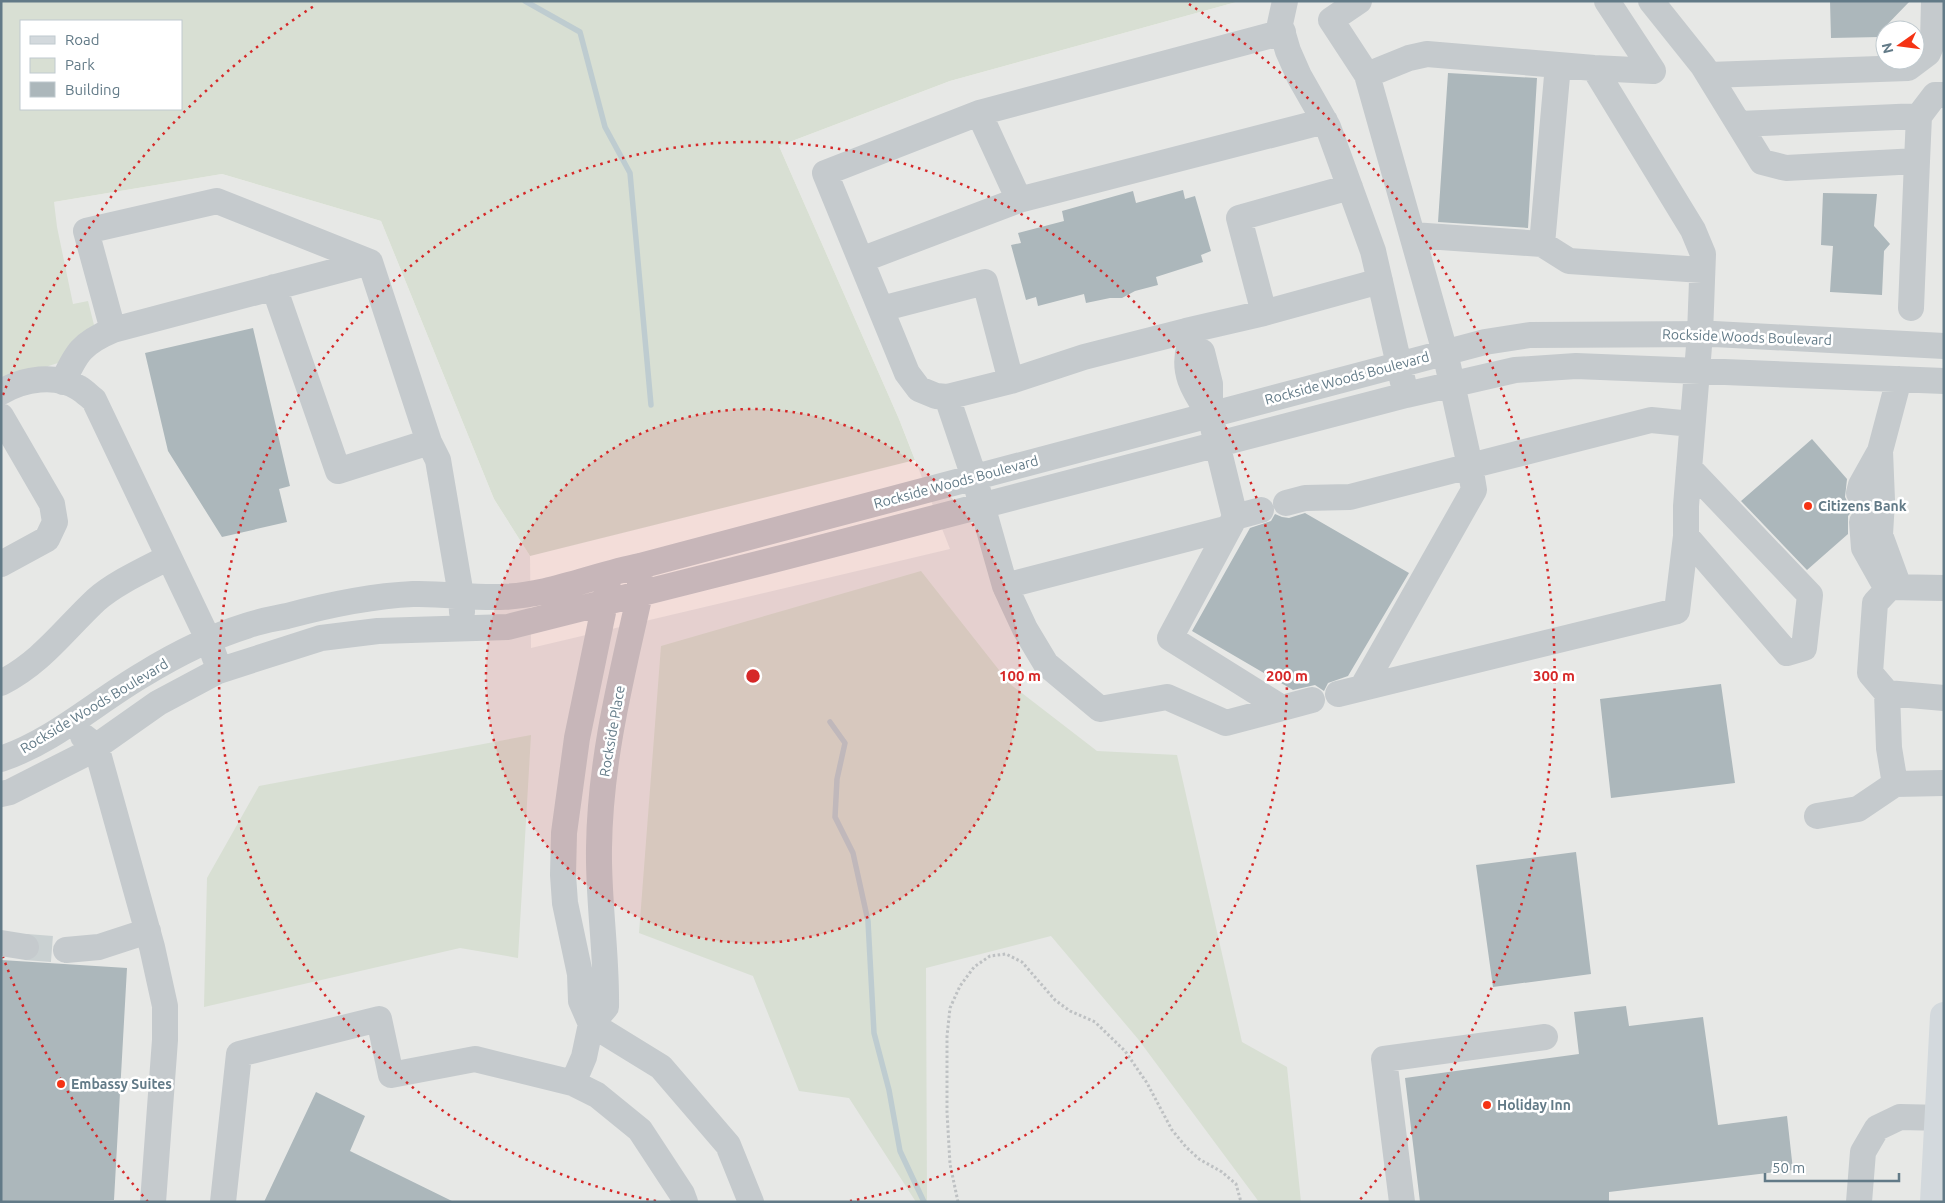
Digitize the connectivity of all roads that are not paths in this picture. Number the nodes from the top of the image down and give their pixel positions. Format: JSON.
{"nodes":[{"id":1,"x":1285,"y":1,"type":"edge"},
{"id":2,"x":1359,"y":1,"type":"edge"},
{"id":3,"x":1606,"y":1,"type":"edge"},
{"id":4,"x":1651,"y":1,"type":"edge"},
{"id":5,"x":1934,"y":1,"type":"edge"},
{"id":6,"x":1282,"y":32,"type":"junction"},
{"id":7,"x":1925,"y":55,"type":"edge"},
{"id":8,"x":1558,"y":65,"type":"junction"},
{"id":9,"x":1594,"y":68,"type":"junction"},
{"id":10,"x":1925,"y":68,"type":"edge"},
{"id":11,"x":1875,"y":69,"type":"edge"},
{"id":12,"x":1368,"y":75,"type":"junction"},
{"id":13,"x":1709,"y":75,"type":"junction"},
{"id":14,"x":1939,"y":95,"type":"edge"},
{"id":15,"x":978,"y":113,"type":"junction"},
{"id":16,"x":1919,"y":116,"type":"junction"},
{"id":17,"x":1325,"y":122,"type":"junction"},
{"id":18,"x":1739,"y":124,"type":"junction"},
{"id":19,"x":1917,"y":161,"type":"junction"},
{"id":20,"x":1350,"y":187,"type":"junction"},
{"id":21,"x":1019,"y":200,"type":"junction"},
{"id":22,"x":1412,"y":235,"type":"junction"},
{"id":23,"x":1542,"y":244,"type":"junction"},
{"id":24,"x":861,"y":260,"type":"junction"},
{"id":25,"x":370,"y":262,"type":"junction"},
{"id":26,"x":1702,"y":270,"type":"junction"},
{"id":27,"x":1380,"y":281,"type":"junction"},
{"id":28,"x":274,"y":287,"type":"junction"},
{"id":29,"x":1911,"y":308,"type":"dead end"},
{"id":30,"x":881,"y":309,"type":"junction"},
{"id":31,"x":1264,"y":313,"type":"junction"},
{"id":32,"x":113,"y":330,"type":"junction"},
{"id":33,"x":1700,"y":334,"type":"junction"},
{"id":34,"x":1188,"y":338,"type":"junction"},
{"id":35,"x":1944,"y":346,"type":"edge"},
{"id":36,"x":1444,"y":352,"type":"junction"},
{"id":37,"x":1399,"y":364,"type":"junction"},
{"id":38,"x":1697,"y":371,"type":"junction"},
{"id":39,"x":1899,"y":379,"type":"junction"},
{"id":40,"x":1011,"y":381,"type":"junction"},
{"id":41,"x":1944,"y":381,"type":"edge"},
{"id":42,"x":63,"y":382,"type":"junction"},
{"id":43,"x":1451,"y":384,"type":"junction"},
{"id":44,"x":1,"y":392,"type":"edge"},
{"id":45,"x":1406,"y":395,"type":"junction"},
{"id":46,"x":947,"y":397,"type":"junction"},
{"id":47,"x":1210,"y":414,"type":"junction"},
{"id":48,"x":1,"y":416,"type":"edge"},
{"id":49,"x":1692,"y":424,"type":"junction"},
{"id":50,"x":428,"y":442,"type":"junction"},
{"id":51,"x":1216,"y":444,"type":"junction"},
{"id":52,"x":1880,"y":451,"type":"junction"},
{"id":53,"x":1470,"y":466,"type":"junction"},
{"id":54,"x":1689,"y":468,"type":"junction"},
{"id":55,"x":974,"y":477,"type":"junction"},
{"id":56,"x":1859,"y":493,"type":"dead end"},
{"id":57,"x":1286,"y":503,"type":"dead end"},
{"id":58,"x":982,"y":506,"type":"junction"},
{"id":59,"x":1261,"y":510,"type":"dead end"},
{"id":60,"x":1862,"y":522,"type":"dead end"},
{"id":61,"x":1232,"y":523,"type":"junction"},
{"id":62,"x":1686,"y":536,"type":"junction"},
{"id":63,"x":169,"y":558,"type":"junction"},
{"id":64,"x":1,"y":564,"type":"edge"},
{"id":65,"x":640,"y":566,"type":"junction"},
{"id":66,"x":610,"y":572,"type":"junction"},
{"id":67,"x":1004,"y":586,"type":"junction"},
{"id":68,"x":1893,"y":588,"type":"junction"},
{"id":69,"x":1944,"y":588,"type":"edge"},
{"id":70,"x":461,"y":594,"type":"junction"},
{"id":71,"x":640,"y":594,"type":"junction"},
{"id":72,"x":606,"y":603,"type":"junction"},
{"id":73,"x":462,"y":628,"type":"junction"},
{"id":74,"x":209,"y":641,"type":"junction"},
{"id":75,"x":219,"y":671,"type":"junction"},
{"id":76,"x":1,"y":683,"type":"edge"},
{"id":77,"x":1887,"y":693,"type":"junction"},
{"id":78,"x":1944,"y":698,"type":"edge"},
{"id":79,"x":1312,"y":700,"type":"dead end"},
{"id":80,"x":1282,"y":708,"type":"junction"},
{"id":81,"x":69,"y":724,"type":"junction"},
{"id":82,"x":96,"y":746,"type":"junction"},
{"id":83,"x":1,"y":758,"type":"edge"},
{"id":84,"x":1944,"y":783,"type":"edge"},
{"id":85,"x":1895,"y":784,"type":"junction"},
{"id":86,"x":1,"y":794,"type":"edge"},
{"id":87,"x":1818,"y":816,"type":"dead end"},
{"id":88,"x":600,"y":899,"type":"junction"},
{"id":89,"x":565,"y":903,"type":"junction"},
{"id":90,"x":148,"y":932,"type":"junction"},
{"id":91,"x":66,"y":950,"type":"tunnel mouth"},
{"id":92,"x":1944,"y":1016,"type":"edge"},
{"id":93,"x":591,"y":1024,"type":"junction"},
{"id":94,"x":1546,"y":1037,"type":"dead end"},
{"id":95,"x":573,"y":1083,"type":"junction"},
{"id":96,"x":1941,"y":1118,"type":"edge"},
{"id":97,"x":153,"y":1202,"type":"edge"},
{"id":98,"x":223,"y":1202,"type":"edge"},
{"id":99,"x":685,"y":1202,"type":"edge"},
{"id":100,"x":751,"y":1202,"type":"edge"},
{"id":101,"x":1402,"y":1202,"type":"edge"},
{"id":102,"x":1860,"y":1202,"type":"edge"},
{"id":103,"x":1934,"y":1202,"type":"edge"}],
"edges":[{"from":1,"to":6,"type":"street"},
{"from":2,"to":12,"type":"street"},
{"from":3,"to":9,"type":"street"},
{"from":4,"to":13,"type":"street"},
{"from":5,"to":7,"type":"street"},
{"from":6,"to":15,"type":"street"},
{"from":6,"to":17,"type":"street"},
{"from":8,"to":9,"type":"street"},
{"from":8,"to":12,"type":"street"},
{"from":8,"to":23,"type":"street"},
{"from":9,"to":26,"type":"street"},
{"from":10,"to":14,"type":"street"},
{"from":11,"to":13,"type":"street"},
{"from":12,"to":22,"type":"street"},
{"from":13,"to":18,"type":"street"},
{"from":14,"to":16,"type":"street"},
{"from":15,"to":21,"type":"street"},
{"from":15,"to":24,"type":"street"},
{"from":16,"to":18,"type":"street"},
{"from":16,"to":19,"type":"street"},
{"from":17,"to":20,"type":"street"},
{"from":17,"to":21,"type":"street"},
{"from":18,"to":19,"type":"street"},
{"from":19,"to":29,"type":"street"},
{"from":20,"to":27,"type":"street"},
{"from":20,"to":31,"type":"street"},
{"from":21,"to":24,"type":"street"},
{"from":22,"to":23,"type":"street"},
{"from":22,"to":36,"type":"street"},
{"from":23,"to":26,"type":"street"},
{"from":24,"to":30,"type":"street"},
{"from":25,"to":28,"type":"street"},
{"from":25,"to":32,"type":"street"},
{"from":25,"to":50,"type":"street"},
{"from":26,"to":33,"type":"street"},
{"from":27,"to":31,"type":"street"},
{"from":27,"to":37,"type":"street"},
{"from":28,"to":32,"type":"street"},
{"from":28,"to":50,"type":"street"},
{"from":30,"to":40,"type":"street"},
{"from":30,"to":46,"type":"street"},
{"from":31,"to":34,"type":"street"},
{"from":32,"to":42,"type":"street"},
{"from":33,"to":35,"type":"street","name":"Rockside Woods Boulevard"},
{"from":33,"to":36,"type":"street","name":"Rockside Woods Boulevard"},
{"from":33,"to":38,"type":"street"},
{"from":34,"to":40,"type":"street"},
{"from":34,"to":47,"type":"street"},
{"from":36,"to":37,"type":"street","name":"Rockside Woods Boulevard"},
{"from":36,"to":43,"type":"street"},
{"from":37,"to":45,"type":"street"},
{"from":37,"to":47,"type":"street","name":"Rockside Woods Boulevard"},
{"from":38,"to":39,"type":"street","name":"Rockside Woods Boulevard"},
{"from":38,"to":43,"type":"street","name":"Rockside Woods Boulevard"},
{"from":38,"to":49,"type":"street"},
{"from":39,"to":41,"type":"street","name":"Rockside Woods Boulevard"},
{"from":39,"to":52,"type":"street"},
{"from":40,"to":46,"type":"street"},
{"from":42,"to":44,"type":"street"},
{"from":42,"to":63,"type":"street"},
{"from":43,"to":45,"type":"street","name":"Rockside Woods Boulevard"},
{"from":43,"to":53,"type":"street"},
{"from":45,"to":51,"type":"street","name":"Rockside Woods Boulevard"},
{"from":46,"to":55,"type":"street"},
{"from":47,"to":51,"type":"street"},
{"from":47,"to":55,"type":"street","name":"Rockside Woods Boulevard"},
{"from":48,"to":64,"type":"street"},
{"from":49,"to":53,"type":"street"},
{"from":49,"to":54,"type":"street"},
{"from":50,"to":70,"type":"street"},
{"from":51,"to":58,"type":"street","name":"Rockside Woods Boulevard"},
{"from":51,"to":61,"type":"street"},
{"from":52,"to":56,"type":"street"},
{"from":52,"to":68,"type":"street"},
{"from":53,"to":57,"type":"street"},
{"from":53,"to":62,"type":"street"},
{"from":54,"to":62,"type":"street"},
{"from":54,"to":62,"type":"street"},
{"from":55,"to":58,"type":"street"},
{"from":55,"to":65,"type":"street","name":"Rockside Woods Boulevard"},
{"from":58,"to":67,"type":"street"},
{"from":58,"to":71,"type":"street","name":"Rockside Woods Boulevard"},
{"from":59,"to":61,"type":"street"},
{"from":60,"to":68,"type":"street"},
{"from":61,"to":67,"type":"street"},
{"from":61,"to":80,"type":"street"},
{"from":63,"to":74,"type":"street"},
{"from":63,"to":76,"type":"street"},
{"from":65,"to":66,"type":"street","name":"Rockside Woods Boulevard"},
{"from":65,"to":71,"type":"street","name":"Rockside Place"},
{"from":66,"to":70,"type":"street","name":"Rockside Woods Boulevard"},
{"from":66,"to":72,"type":"street"},
{"from":67,"to":80,"type":"street"},
{"from":68,"to":69,"type":"street"},
{"from":68,"to":77,"type":"street"},
{"from":70,"to":73,"type":"street"},
{"from":70,"to":74,"type":"street","name":"Rockside Woods Boulevard"},
{"from":71,"to":72,"type":"street","name":"Rockside Woods Boulevard"},
{"from":71,"to":88,"type":"street","name":"Rockside Place"},
{"from":72,"to":73,"type":"street","name":"Rockside Woods Boulevard"},
{"from":72,"to":89,"type":"street"},
{"from":73,"to":75,"type":"street","name":"Rockside Woods Boulevard"},
{"from":74,"to":75,"type":"street"},
{"from":74,"to":81,"type":"street","name":"Rockside Woods Boulevard"},
{"from":75,"to":82,"type":"street","name":"Rockside Woods Boulevard"},
{"from":77,"to":78,"type":"street"},
{"from":77,"to":85,"type":"street"},
{"from":79,"to":80,"type":"street"},
{"from":81,"to":82,"type":"street"},
{"from":81,"to":83,"type":"street","name":"Rockside Woods Boulevard"},
{"from":82,"to":86,"type":"street","name":"Rockside Woods Boulevard"},
{"from":82,"to":90,"type":"street"},
{"from":84,"to":85,"type":"street"},
{"from":85,"to":87,"type":"street"},
{"from":88,"to":89,"type":"street"},
{"from":88,"to":93,"type":"street","name":"Rockside Place"},
{"from":89,"to":93,"type":"street"},
{"from":90,"to":91,"type":"street"},
{"from":90,"to":97,"type":"street"},
{"from":92,"to":96,"type":"main road"},
{"from":93,"to":95,"type":"street"},
{"from":93,"to":100,"type":"street"},
{"from":94,"to":101,"type":"street"},
{"from":95,"to":98,"type":"street"},
{"from":95,"to":99,"type":"street"},
{"from":96,"to":102,"type":"street"},
{"from":96,"to":103,"type":"main road"}]}
